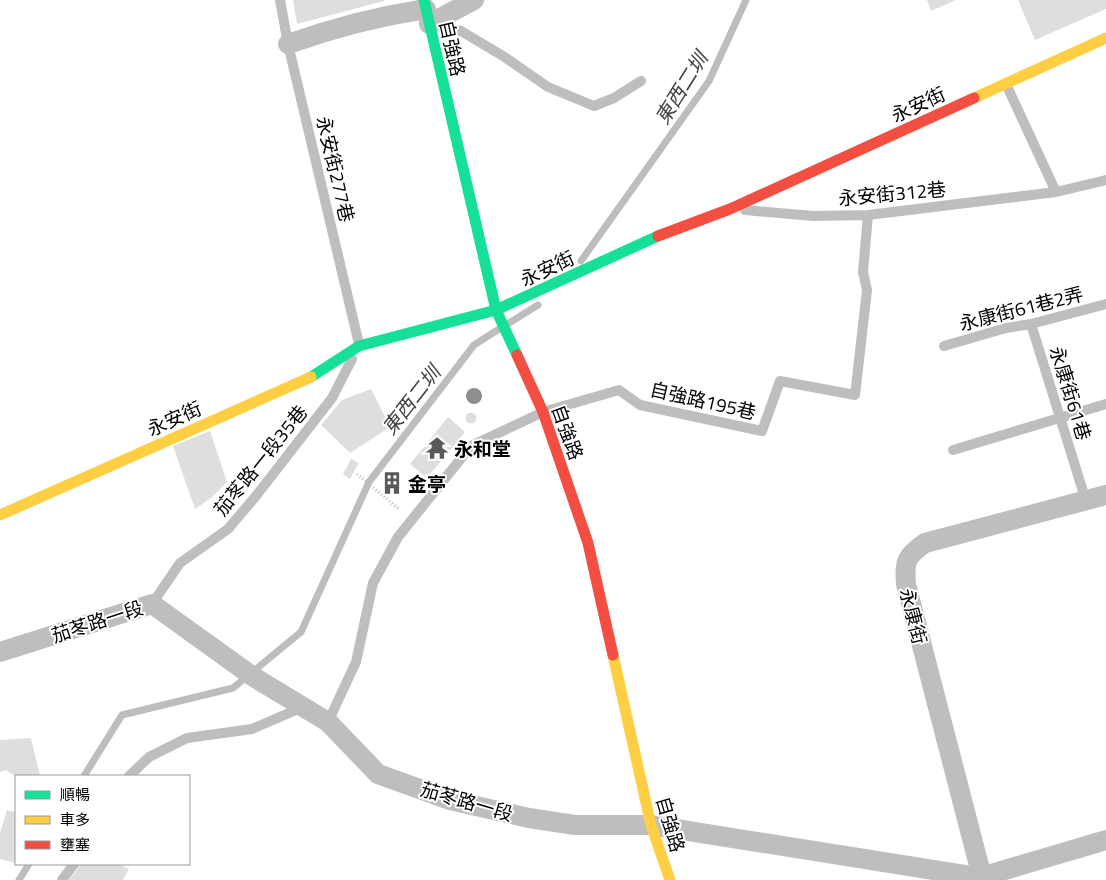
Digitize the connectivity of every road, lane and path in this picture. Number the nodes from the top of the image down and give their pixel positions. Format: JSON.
{"nodes":[{"id":1,"x":280,"y":0,"type":"edge"},
{"id":2,"x":474,"y":0,"type":"edge"},
{"id":3,"x":426,"y":11,"type":"edge"},
{"id":4,"x":1106,"y":38,"type":"edge"},
{"id":5,"x":288,"y":44,"type":"junction"},
{"id":6,"x":642,"y":81,"type":"dead end"},
{"id":7,"x":1006,"y":82,"type":"junction"},
{"id":8,"x":1106,"y":180,"type":"edge"},
{"id":9,"x":1056,"y":192,"type":"junction"},
{"id":10,"x":730,"y":209,"type":"junction"},
{"id":11,"x":868,"y":215,"type":"junction"},
{"id":12,"x":1106,"y":304,"type":"edge"},
{"id":13,"x":496,"y":310,"type":"junction"},
{"id":14,"x":1031,"y":324,"type":"junction"},
{"id":15,"x":359,"y":346,"type":"junction"},
{"id":16,"x":944,"y":346,"type":"dead end"},
{"id":17,"x":1106,"y":404,"type":"edge"},
{"id":18,"x":543,"y":412,"type":"junction"},
{"id":19,"x":1060,"y":418,"type":"junction"},
{"id":20,"x":953,"y":450,"type":"dead end"},
{"id":21,"x":357,"y":474,"type":"dead end"},
{"id":22,"x":1106,"y":495,"type":"edge"},
{"id":23,"x":1086,"y":501,"type":"junction"},
{"id":24,"x":0,"y":515,"type":"edge"},
{"id":25,"x":412,"y":520,"type":"junction"},
{"id":26,"x":152,"y":604,"type":"junction"},
{"id":27,"x":0,"y":652,"type":"edge"},
{"id":28,"x":303,"y":707,"type":"junction"},
{"id":29,"x":328,"y":722,"type":"junction"},
{"id":30,"x":129,"y":775,"type":"edge"},
{"id":31,"x":652,"y":826,"type":"junction"},
{"id":32,"x":1106,"y":840,"type":"edge"},
{"id":33,"x":73,"y":865,"type":"edge"},
{"id":34,"x":983,"y":879,"type":"edge"},
{"id":35,"x":62,"y":880,"type":"edge"},
{"id":36,"x":670,"y":880,"type":"edge"}],
"edges":[{"from":1,"to":5,"type":"lane","name":"永安街277巷"},
{"from":2,"to":3,"type":"street"},
{"from":3,"to":5,"type":"street"},
{"from":3,"to":6,"type":"lane"},
{"from":3,"to":13,"type":"street","name":"自強路"},
{"from":4,"to":7,"type":"street","name":"永安街"},
{"from":5,"to":15,"type":"lane","name":"永安街277巷"},
{"from":7,"to":9,"type":"lane"},
{"from":7,"to":10,"type":"street","name":"永安街"},
{"from":8,"to":9,"type":"lane","name":"永安街312巷"},
{"from":9,"to":11,"type":"lane","name":"永安街312巷"},
{"from":10,"to":11,"type":"lane","name":"永安街312巷"},
{"from":10,"to":13,"type":"street","name":"永安街"},
{"from":11,"to":18,"type":"lane","name":"自強路195巷"},
{"from":12,"to":14,"type":"lane","name":"永康街61巷2弄"},
{"from":13,"to":15,"type":"street","name":"永安街"},
{"from":13,"to":18,"type":"street","name":"自強路"},
{"from":14,"to":16,"type":"lane","name":"永康街61巷2弄"},
{"from":14,"to":19,"type":"lane","name":"永康街61巷"},
{"from":15,"to":24,"type":"street","name":"永安街"},
{"from":15,"to":26,"type":"lane","name":"茄苳路一段35巷"},
{"from":17,"to":19,"type":"lane"},
{"from":18,"to":25,"type":"lane"},
{"from":18,"to":31,"type":"street","name":"自強路"},
{"from":19,"to":20,"type":"lane"},
{"from":19,"to":23,"type":"lane","name":"永康街61巷"},
{"from":21,"to":25,"type":"path"},
{"from":22,"to":23,"type":"street","name":"永康街"},
{"from":23,"to":34,"type":"street","name":"永康街"},
{"from":25,"to":29,"type":"lane"},
{"from":26,"to":27,"type":"street","name":"茄苳路一段"},
{"from":26,"to":28,"type":"street","name":"茄苳路一段"},
{"from":28,"to":29,"type":"street","name":"茄苳路一段"},
{"from":28,"to":30,"type":"lane"},
{"from":29,"to":31,"type":"street","name":"茄苳路一段"},
{"from":31,"to":34,"type":"street","name":"茄苳路一段"},
{"from":31,"to":36,"type":"street","name":"自強路"},
{"from":32,"to":34,"type":"street"},
{"from":33,"to":35,"type":"lane"}]}
